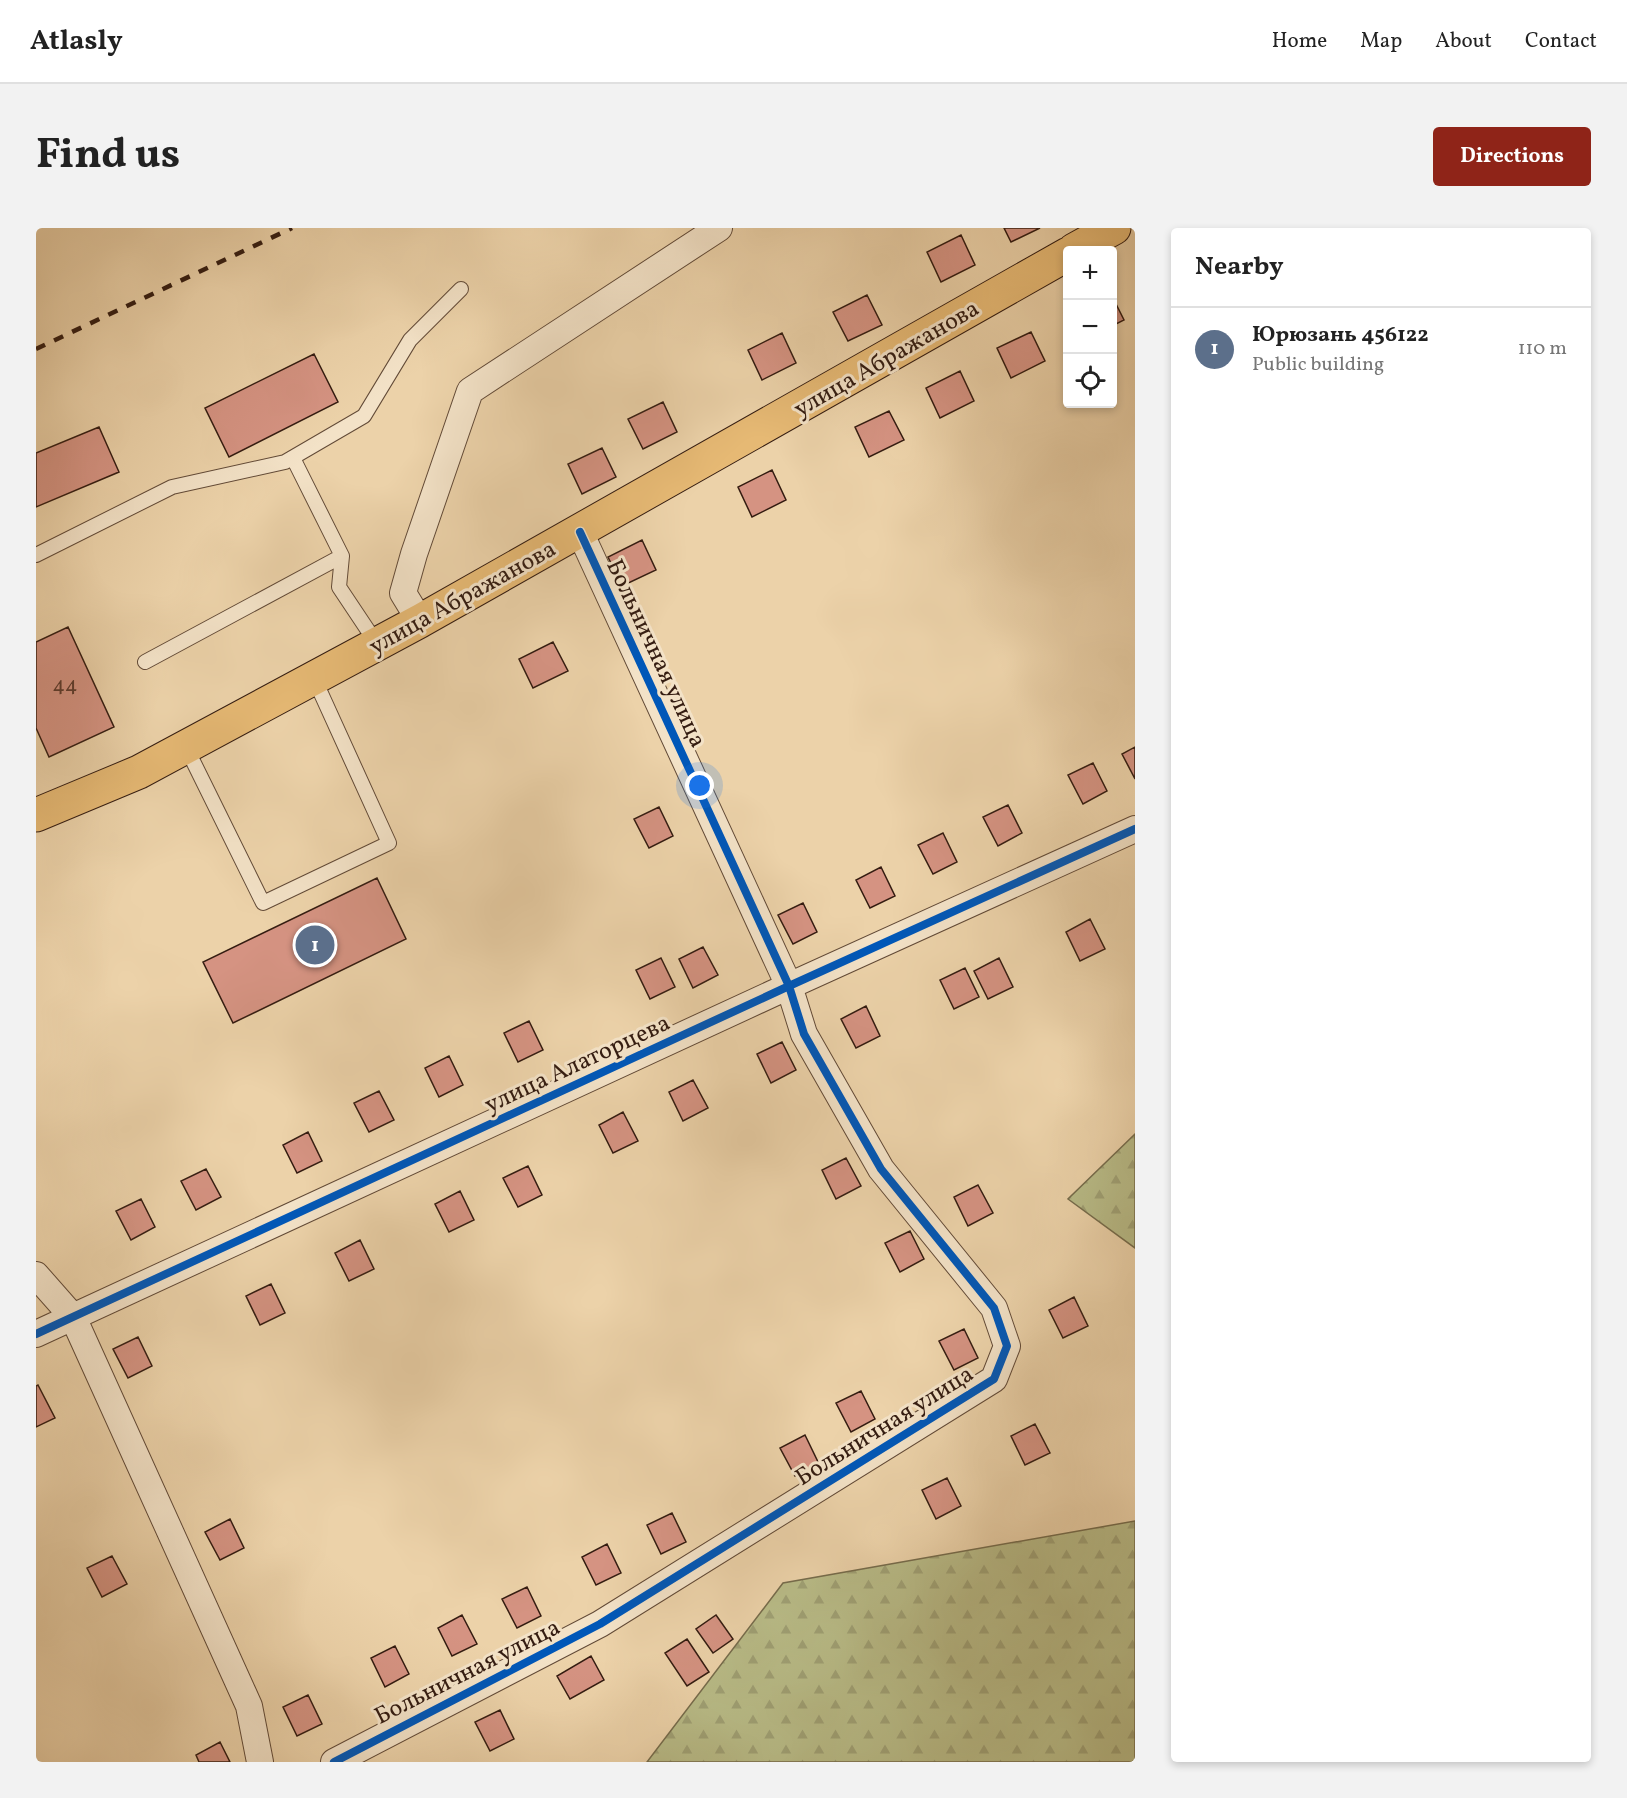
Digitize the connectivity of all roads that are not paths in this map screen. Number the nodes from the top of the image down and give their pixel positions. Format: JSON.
{"nodes":[{"id":1,"x":719,"y":228,"type":"edge"},
{"id":2,"x":1114,"y":228,"type":"edge"},
{"id":3,"x":1081,"y":246,"type":"edge"},
{"id":4,"x":1063,"y":257,"type":"edge"},
{"id":5,"x":461,"y":289,"type":"dead end"},
{"id":6,"x":293,"y":458,"type":"junction"},
{"id":7,"x":580,"y":532,"type":"junction"},
{"id":8,"x":36,"y":555,"type":"edge"},
{"id":9,"x":342,"y":556,"type":"junction"},
{"id":10,"x":420,"y":621,"type":"junction"},
{"id":11,"x":377,"y":644,"type":"junction"},
{"id":12,"x":145,"y":662,"type":"dead end"},
{"id":13,"x":314,"y":678,"type":"junction"},
{"id":14,"x":186,"y":747,"type":"junction"},
{"id":15,"x":36,"y":815,"type":"edge"},
{"id":16,"x":1135,"y":829,"type":"edge"},
{"id":17,"x":789,"y":986,"type":"junction"},
{"id":18,"x":36,"y":1275,"type":"edge"},
{"id":19,"x":73,"y":1317,"type":"junction"},
{"id":20,"x":36,"y":1334,"type":"edge"},
{"id":21,"x":260,"y":1762,"type":"edge"},
{"id":22,"x":334,"y":1762,"type":"edge"}],
"edges":[{"from":1,"to":10,"type":"street"},
{"from":2,"to":3,"type":"main road"},
{"from":4,"to":7,"type":"main road","name":"улица Абражанова"},
{"from":5,"to":6,"type":"lane"},
{"from":6,"to":8,"type":"lane"},
{"from":6,"to":9,"type":"lane"},
{"from":7,"to":10,"type":"main road","name":"улица Абражанова"},
{"from":7,"to":17,"type":"street","name":"Больничная улица"},
{"from":9,"to":11,"type":"lane"},
{"from":9,"to":12,"type":"lane"},
{"from":10,"to":11,"type":"main road","name":"улица Абражанова"},
{"from":11,"to":13,"type":"main road","name":"улица Абражанова"},
{"from":13,"to":14,"type":"main road","name":"улица Абражанова"},
{"from":13,"to":14,"type":"lane"},
{"from":14,"to":15,"type":"main road","name":"улица Абражанова"},
{"from":16,"to":17,"type":"street","name":"улица Алаторцева"},
{"from":17,"to":19,"type":"street","name":"улица Алаторцева"},
{"from":17,"to":22,"type":"street","name":"Больничная улица"},
{"from":18,"to":19,"type":"street"},
{"from":19,"to":20,"type":"street","name":"улица Алаторцева"},
{"from":19,"to":21,"type":"street"}]}
